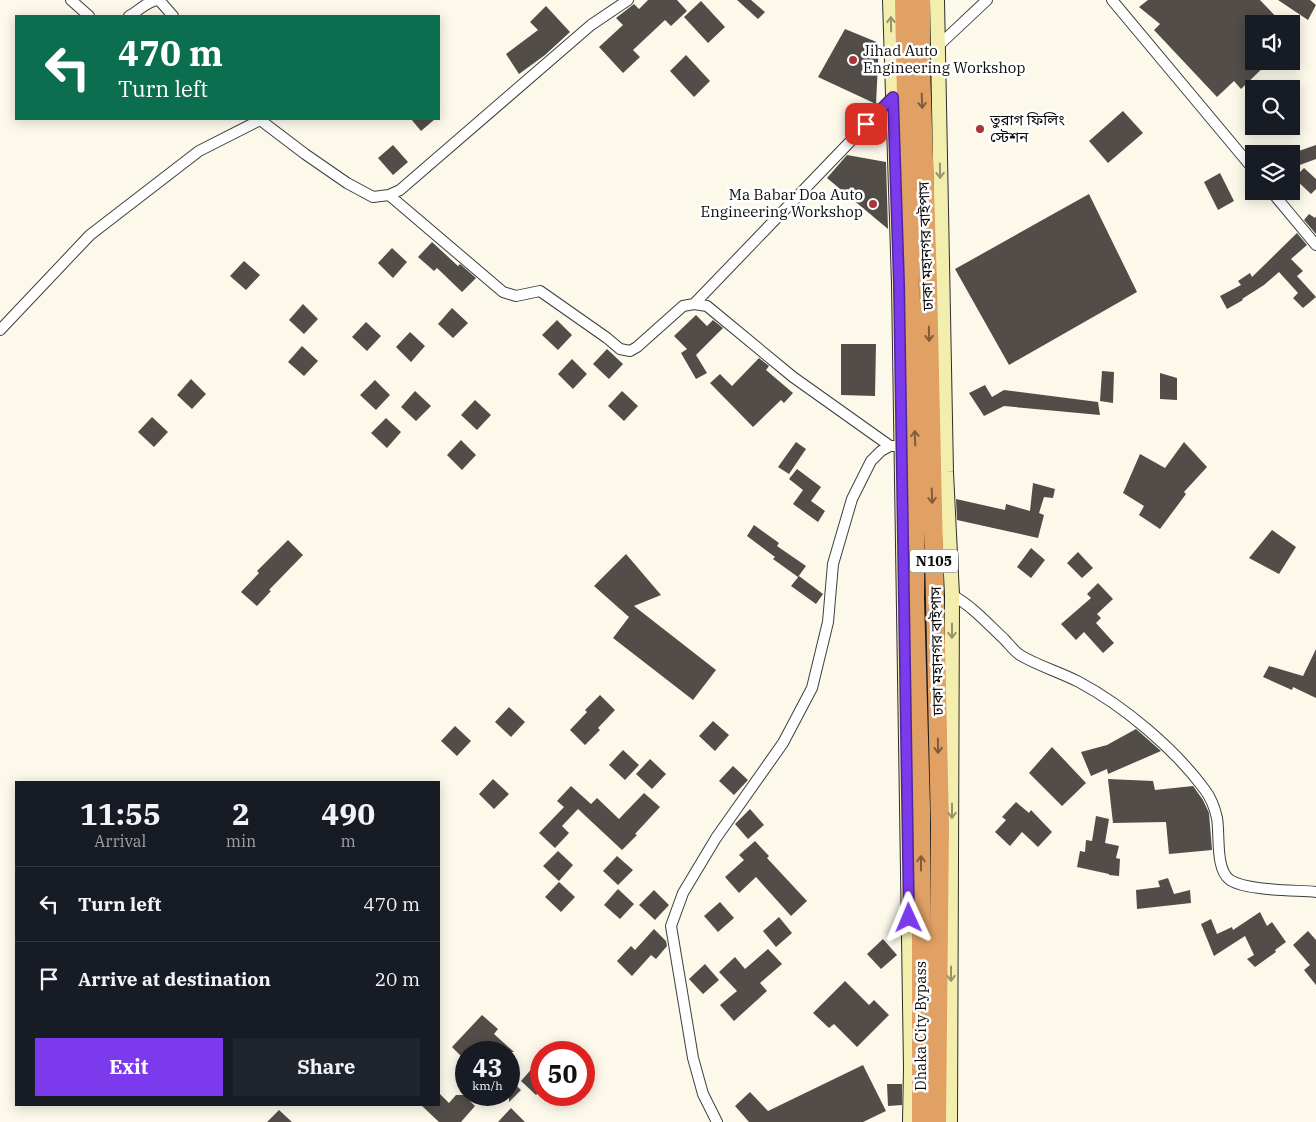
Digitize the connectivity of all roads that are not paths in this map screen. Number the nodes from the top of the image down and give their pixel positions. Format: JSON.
{"nodes":[{"id":1,"x":71,"y":0,"type":"edge"},
{"id":2,"x":154,"y":0,"type":"edge"},
{"id":3,"x":628,"y":0,"type":"edge"},
{"id":4,"x":890,"y":0,"type":"edge"},
{"id":5,"x":904,"y":0,"type":"edge"},
{"id":6,"x":921,"y":0,"type":"edge"},
{"id":7,"x":937,"y":0,"type":"edge"},
{"id":8,"x":988,"y":0,"type":"edge"},
{"id":9,"x":1112,"y":0,"type":"edge"},
{"id":10,"x":88,"y":15,"type":"edge"},
{"id":11,"x":132,"y":15,"type":"edge"},
{"id":12,"x":172,"y":15,"type":"edge"},
{"id":13,"x":938,"y":46,"type":"junction"},
{"id":14,"x":893,"y":97,"type":"junction"},
{"id":15,"x":258,"y":120,"type":"edge"},
{"id":16,"x":261,"y":120,"type":"edge"},
{"id":17,"x":1245,"y":159,"type":"edge"},
{"id":18,"x":389,"y":195,"type":"junction"},
{"id":19,"x":1278,"y":200,"type":"edge"},
{"id":20,"x":1316,"y":245,"type":"edge"},
{"id":21,"x":694,"y":304,"type":"junction"},
{"id":22,"x":0,"y":330,"type":"edge"},
{"id":23,"x":895,"y":446,"type":"junction"},
{"id":24,"x":952,"y":595,"type":"junction"},
{"id":25,"x":1316,"y":892,"type":"edge"},
{"id":26,"x":717,"y":1122,"type":"edge"},
{"id":27,"x":910,"y":1122,"type":"edge"},
{"id":28,"x":921,"y":1122,"type":"edge"},
{"id":29,"x":937,"y":1122,"type":"edge"},
{"id":30,"x":950,"y":1122,"type":"edge"}],
"edges":[{"from":1,"to":10,"type":"street"},
{"from":2,"to":11,"type":"street"},
{"from":2,"to":12,"type":"street"},
{"from":3,"to":18,"type":"street"},
{"from":14,"to":4,"type":"main road","one_way":true},
{"from":28,"to":5,"type":"highway","name":"Dhaka City Bypass","number":"N105","one_way":true},
{"from":6,"to":29,"type":"highway","name":"ঢাকা মহানগর বাইপাস","number":"N105","one_way":true},
{"from":7,"to":13,"type":"main road"},
{"from":8,"to":13,"type":"street"},
{"from":9,"to":17,"type":"street"},
{"from":13,"to":24,"type":"main road","one_way":true},
{"from":14,"to":21,"type":"street"},
{"from":14,"to":23,"type":"main road"},
{"from":15,"to":22,"type":"street"},
{"from":16,"to":18,"type":"street"},
{"from":18,"to":21,"type":"street"},
{"from":19,"to":20,"type":"street"},
{"from":21,"to":23,"type":"street"},
{"from":23,"to":26,"type":"street"},
{"from":23,"to":27,"type":"main road"},
{"from":24,"to":25,"type":"street"},
{"from":24,"to":30,"type":"main road","one_way":true}]}
